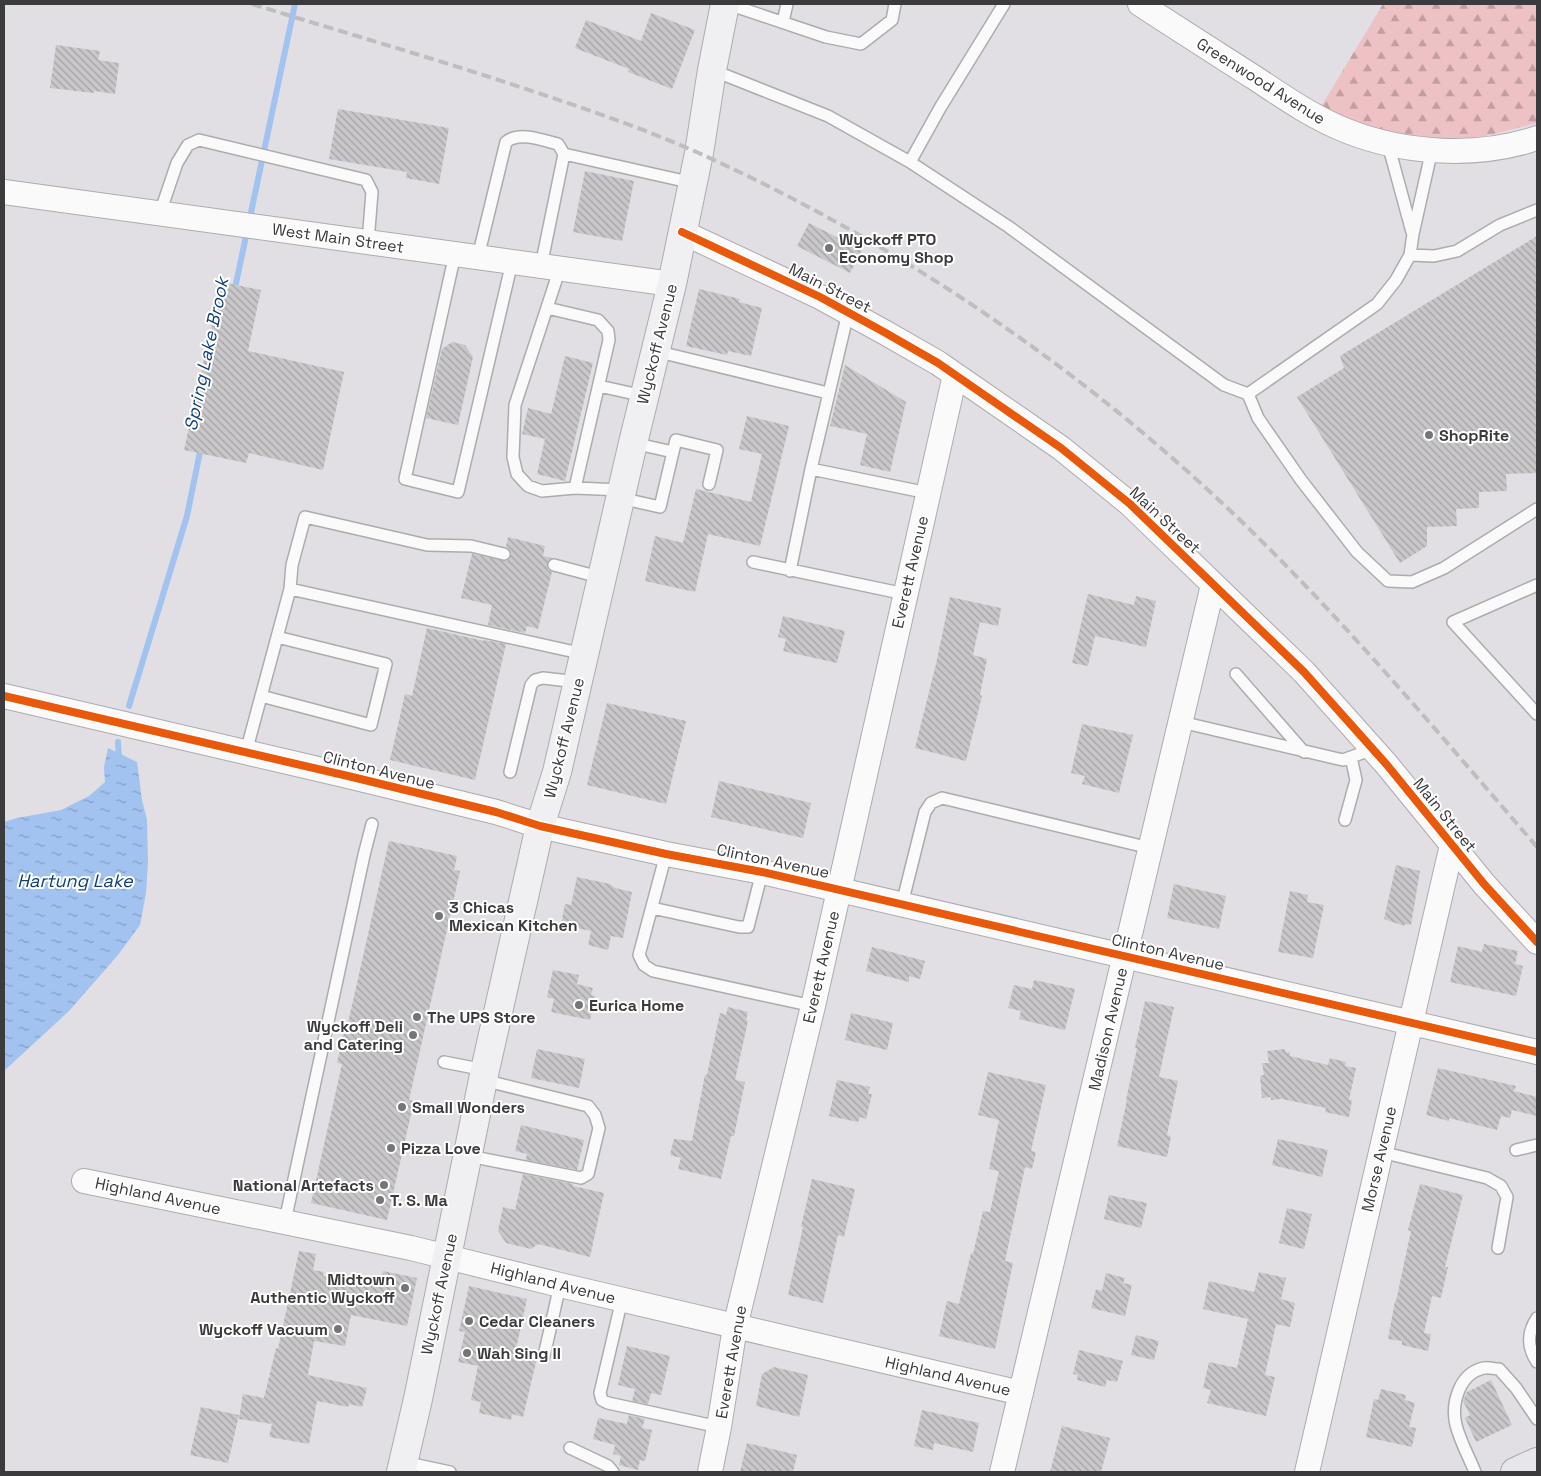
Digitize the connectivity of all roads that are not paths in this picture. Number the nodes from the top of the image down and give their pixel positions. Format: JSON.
{"nodes":[{"id":1,"x":727,"y":4,"type":"edge"},
{"id":2,"x":788,"y":4,"type":"edge"},
{"id":3,"x":895,"y":4,"type":"edge"},
{"id":4,"x":1004,"y":4,"type":"edge"},
{"id":5,"x":1140,"y":4,"type":"edge"},
{"id":6,"x":783,"y":22,"type":"junction"},
{"id":7,"x":712,"y":70,"type":"junction"},
{"id":8,"x":1537,"y":138,"type":"edge"},
{"id":9,"x":1388,"y":144,"type":"junction"},
{"id":10,"x":1432,"y":150,"type":"junction"},
{"id":11,"x":564,"y":154,"type":"junction"},
{"id":12,"x":910,"y":162,"type":"junction"},
{"id":13,"x":693,"y":183,"type":"junction"},
{"id":14,"x":4,"y":192,"type":"edge"},
{"id":15,"x":1537,"y":210,"type":"edge"},
{"id":16,"x":160,"y":213,"type":"junction"},
{"id":17,"x":682,"y":232,"type":"junction"},
{"id":18,"x":1413,"y":234,"type":"junction"},
{"id":19,"x":368,"y":242,"type":"junction"},
{"id":20,"x":455,"y":254,"type":"junction"},
{"id":21,"x":1410,"y":256,"type":"junction"},
{"id":22,"x":478,"y":257,"type":"junction"},
{"id":23,"x":512,"y":262,"type":"junction"},
{"id":24,"x":551,"y":267,"type":"junction"},
{"id":25,"x":672,"y":284,"type":"junction"},
{"id":26,"x":547,"y":308,"type":"junction"},
{"id":27,"x":848,"y":312,"type":"junction"},
{"id":28,"x":656,"y":351,"type":"junction"},
{"id":29,"x":954,"y":375,"type":"junction"},
{"id":30,"x":599,"y":386,"type":"junction"},
{"id":31,"x":828,"y":393,"type":"junction"},
{"id":32,"x":1248,"y":394,"type":"junction"},
{"id":33,"x":644,"y":396,"type":"junction"},
{"id":34,"x":633,"y":443,"type":"junction"},
{"id":35,"x":673,"y":452,"type":"junction"},
{"id":36,"x":811,"y":469,"type":"junction"},
{"id":37,"x":709,"y":484,"type":"dead end"},
{"id":38,"x":575,"y":488,"type":"junction"},
{"id":39,"x":928,"y":493,"type":"junction"},
{"id":40,"x":621,"y":494,"type":"junction"},
{"id":41,"x":1537,"y":510,"type":"edge"},
{"id":42,"x":504,"y":554,"type":"dead end"},
{"id":43,"x":753,"y":562,"type":"dead end"},
{"id":44,"x":554,"y":566,"type":"dead end"},
{"id":45,"x":790,"y":570,"type":"junction"},
{"id":46,"x":603,"y":578,"type":"junction"},
{"id":47,"x":1213,"y":585,"type":"junction"},
{"id":48,"x":1537,"y":585,"type":"edge"},
{"id":49,"x":290,"y":589,"type":"junction"},
{"id":50,"x":905,"y":594,"type":"junction"},
{"id":51,"x":277,"y":637,"type":"junction"},
{"id":52,"x":585,"y":654,"type":"junction"},
{"id":53,"x":1236,"y":674,"type":"dead end"},
{"id":54,"x":578,"y":682,"type":"junction"},
{"id":55,"x":4,"y":696,"type":"edge"},
{"id":56,"x":261,"y":696,"type":"junction"},
{"id":57,"x":1537,"y":714,"type":"edge"},
{"id":58,"x":1181,"y":722,"type":"junction"},
{"id":59,"x":246,"y":752,"type":"junction"},
{"id":60,"x":1304,"y":752,"type":"junction"},
{"id":61,"x":1362,"y":753,"type":"junction"},
{"id":62,"x":510,"y":772,"type":"dead end"},
{"id":63,"x":1345,"y":820,"type":"dead end"},
{"id":64,"x":372,"y":824,"type":"dead end"},
{"id":65,"x":540,"y":826,"type":"junction"},
{"id":66,"x":1452,"y":845,"type":"junction"},
{"id":67,"x":1150,"y":848,"type":"junction"},
{"id":68,"x":666,"y":854,"type":"junction"},
{"id":69,"x":762,"y":872,"type":"junction"},
{"id":70,"x":839,"y":890,"type":"junction"},
{"id":71,"x":902,"y":904,"type":"junction"},
{"id":72,"x":652,"y":908,"type":"junction"},
{"id":73,"x":1537,"y":942,"type":"edge"},
{"id":74,"x":1125,"y":956,"type":"junction"},
{"id":75,"x":813,"y":1006,"type":"junction"},
{"id":76,"x":1411,"y":1022,"type":"junction"},
{"id":77,"x":1537,"y":1052,"type":"edge"},
{"id":78,"x":444,"y":1062,"type":"dead end"},
{"id":79,"x":484,"y":1075,"type":"junction"},
{"id":80,"x":1537,"y":1145,"type":"edge"},
{"id":81,"x":1516,"y":1150,"type":"dead end"},
{"id":82,"x":1381,"y":1152,"type":"junction"},
{"id":83,"x":468,"y":1156,"type":"junction"},
{"id":84,"x":84,"y":1180,"type":"dead end"},
{"id":85,"x":285,"y":1222,"type":"junction"},
{"id":86,"x":1498,"y":1248,"type":"dead end"},
{"id":87,"x":446,"y":1257,"type":"junction"},
{"id":88,"x":560,"y":1285,"type":"junction"},
{"id":89,"x":622,"y":1299,"type":"junction"},
{"id":90,"x":1537,"y":1318,"type":"edge"},
{"id":91,"x":736,"y":1327,"type":"junction"},
{"id":92,"x":544,"y":1356,"type":"dead end"},
{"id":93,"x":1537,"y":1362,"type":"edge"},
{"id":94,"x":1021,"y":1393,"type":"junction"},
{"id":95,"x":1537,"y":1420,"type":"edge"},
{"id":96,"x":720,"y":1427,"type":"junction"},
{"id":97,"x":570,"y":1448,"type":"dead end"},
{"id":98,"x":1537,"y":1462,"type":"edge"},
{"id":99,"x":402,"y":1467,"type":"edge"},
{"id":100,"x":450,"y":1472,"type":"edge"},
{"id":101,"x":612,"y":1472,"type":"edge"},
{"id":102,"x":710,"y":1472,"type":"edge"},
{"id":103,"x":1002,"y":1472,"type":"edge"},
{"id":104,"x":1307,"y":1472,"type":"edge"},
{"id":105,"x":1475,"y":1472,"type":"edge"},
{"id":106,"x":1515,"y":1472,"type":"edge"}],
"edges":[{"from":1,"to":6,"type":"lane"},
{"from":1,"to":7,"type":"main road","name":"Wyckoff Avenue"},
{"from":2,"to":6,"type":"lane"},
{"from":3,"to":6,"type":"lane"},
{"from":4,"to":12,"type":"lane"},
{"from":5,"to":9,"type":"street","name":"Greenwood Avenue"},
{"from":7,"to":12,"type":"lane"},
{"from":7,"to":13,"type":"main road","name":"Wyckoff Avenue"},
{"from":8,"to":10,"type":"street","name":"Greenwood Avenue"},
{"from":9,"to":10,"type":"street","name":"Greenwood Avenue"},
{"from":9,"to":18,"type":"lane"},
{"from":10,"to":18,"type":"lane"},
{"from":11,"to":13,"type":"lane"},
{"from":11,"to":22,"type":"lane"},
{"from":11,"to":24,"type":"lane"},
{"from":12,"to":32,"type":"lane"},
{"from":13,"to":17,"type":"main road","name":"Wyckoff Avenue"},
{"from":14,"to":16,"type":"street","name":"West Main Street"},
{"from":15,"to":21,"type":"lane"},
{"from":16,"to":19,"type":"street","name":"West Main Street"},
{"from":16,"to":19,"type":"lane"},
{"from":17,"to":25,"type":"main road","name":"Wyckoff Avenue"},
{"from":17,"to":27,"type":"street","name":"Main Street"},
{"from":18,"to":21,"type":"lane"},
{"from":19,"to":20,"type":"street","name":"West Main Street"},
{"from":20,"to":22,"type":"street","name":"West Main Street"},
{"from":20,"to":23,"type":"lane"},
{"from":21,"to":32,"type":"lane"},
{"from":22,"to":23,"type":"street","name":"West Main Street"},
{"from":23,"to":24,"type":"street","name":"West Main Street"},
{"from":24,"to":25,"type":"street","name":"West Main Street"},
{"from":24,"to":26,"type":"lane"},
{"from":25,"to":28,"type":"main road","name":"Wyckoff Avenue"},
{"from":26,"to":30,"type":"lane"},
{"from":26,"to":38,"type":"lane"},
{"from":27,"to":29,"type":"street","name":"Main Street"},
{"from":27,"to":31,"type":"lane"},
{"from":28,"to":31,"type":"lane"},
{"from":28,"to":33,"type":"main road","name":"Wyckoff Avenue"},
{"from":29,"to":39,"type":"street","name":"Everett Avenue"},
{"from":29,"to":47,"type":"street","name":"Main Street"},
{"from":30,"to":33,"type":"lane"},
{"from":30,"to":38,"type":"lane"},
{"from":31,"to":36,"type":"lane"},
{"from":32,"to":41,"type":"lane"},
{"from":33,"to":34,"type":"main road","name":"Wyckoff Avenue"},
{"from":34,"to":35,"type":"lane"},
{"from":34,"to":40,"type":"main road","name":"Wyckoff Avenue"},
{"from":35,"to":37,"type":"lane"},
{"from":35,"to":40,"type":"lane"},
{"from":36,"to":39,"type":"lane"},
{"from":36,"to":45,"type":"lane"},
{"from":38,"to":40,"type":"lane"},
{"from":39,"to":50,"type":"street","name":"Everett Avenue"},
{"from":40,"to":46,"type":"main road","name":"Wyckoff Avenue"},
{"from":42,"to":49,"type":"lane"},
{"from":43,"to":45,"type":"lane"},
{"from":44,"to":46,"type":"lane"},
{"from":45,"to":50,"type":"lane"},
{"from":46,"to":52,"type":"main road","name":"Wyckoff Avenue"},
{"from":47,"to":58,"type":"street","name":"Madison Avenue"},
{"from":47,"to":61,"type":"street","name":"Main Street"},
{"from":48,"to":57,"type":"lane"},
{"from":49,"to":51,"type":"lane"},
{"from":49,"to":52,"type":"lane"},
{"from":50,"to":70,"type":"street","name":"Everett Avenue"},
{"from":51,"to":56,"type":"lane"},
{"from":51,"to":56,"type":"lane"},
{"from":52,"to":54,"type":"main road","name":"Wyckoff Avenue"},
{"from":53,"to":60,"type":"lane"},
{"from":54,"to":62,"type":"lane"},
{"from":54,"to":65,"type":"main road","name":"Wyckoff Avenue"},
{"from":55,"to":59,"type":"street","name":"Clinton Avenue"},
{"from":56,"to":59,"type":"lane"},
{"from":58,"to":60,"type":"lane"},
{"from":58,"to":67,"type":"street","name":"Madison Avenue"},
{"from":59,"to":65,"type":"street","name":"Clinton Avenue"},
{"from":60,"to":61,"type":"lane"},
{"from":61,"to":63,"type":"lane"},
{"from":61,"to":66,"type":"street","name":"Main Street"},
{"from":64,"to":85,"type":"lane"},
{"from":65,"to":68,"type":"street","name":"Clinton Avenue"},
{"from":65,"to":79,"type":"main road","name":"Wyckoff Avenue"},
{"from":66,"to":73,"type":"street","name":"Main Street"},
{"from":66,"to":76,"type":"street","name":"Morse Avenue"},
{"from":67,"to":71,"type":"lane"},
{"from":67,"to":74,"type":"street","name":"Madison Avenue"},
{"from":68,"to":69,"type":"street","name":"Clinton Avenue"},
{"from":68,"to":72,"type":"lane"},
{"from":69,"to":70,"type":"street","name":"Clinton Avenue"},
{"from":69,"to":72,"type":"lane"},
{"from":70,"to":71,"type":"street","name":"Clinton Avenue"},
{"from":70,"to":75,"type":"street","name":"Everett Avenue"},
{"from":71,"to":74,"type":"street","name":"Clinton Avenue"},
{"from":72,"to":75,"type":"lane"},
{"from":74,"to":76,"type":"street","name":"Clinton Avenue"},
{"from":74,"to":94,"type":"street","name":"Madison Avenue"},
{"from":75,"to":91,"type":"street","name":"Everett Avenue"},
{"from":76,"to":77,"type":"street","name":"Clinton Avenue"},
{"from":76,"to":82,"type":"street","name":"Morse Avenue"},
{"from":78,"to":79,"type":"lane"},
{"from":79,"to":83,"type":"main road","name":"Wyckoff Avenue"},
{"from":79,"to":83,"type":"lane"},
{"from":80,"to":81,"type":"lane"},
{"from":82,"to":86,"type":"lane"},
{"from":82,"to":104,"type":"street","name":"Morse Avenue"},
{"from":83,"to":87,"type":"main road","name":"Wyckoff Avenue"},
{"from":84,"to":85,"type":"street","name":"Highland Avenue"},
{"from":85,"to":87,"type":"street","name":"Highland Avenue"},
{"from":87,"to":88,"type":"street","name":"Highland Avenue"},
{"from":87,"to":99,"type":"main road","name":"Wyckoff Avenue"},
{"from":88,"to":89,"type":"street","name":"Highland Avenue"},
{"from":88,"to":92,"type":"lane"},
{"from":89,"to":91,"type":"street","name":"Highland Avenue"},
{"from":89,"to":96,"type":"lane"},
{"from":90,"to":93,"type":"lane"},
{"from":91,"to":94,"type":"street","name":"Highland Avenue"},
{"from":91,"to":96,"type":"street","name":"Everett Avenue"},
{"from":94,"to":103,"type":"street","name":"Madison Avenue"},
{"from":95,"to":105,"type":"lane"},
{"from":96,"to":102,"type":"street","name":"Everett Avenue"},
{"from":97,"to":101,"type":"lane"},
{"from":98,"to":106,"type":"main road"},
{"from":99,"to":100,"type":"lane"}]}
